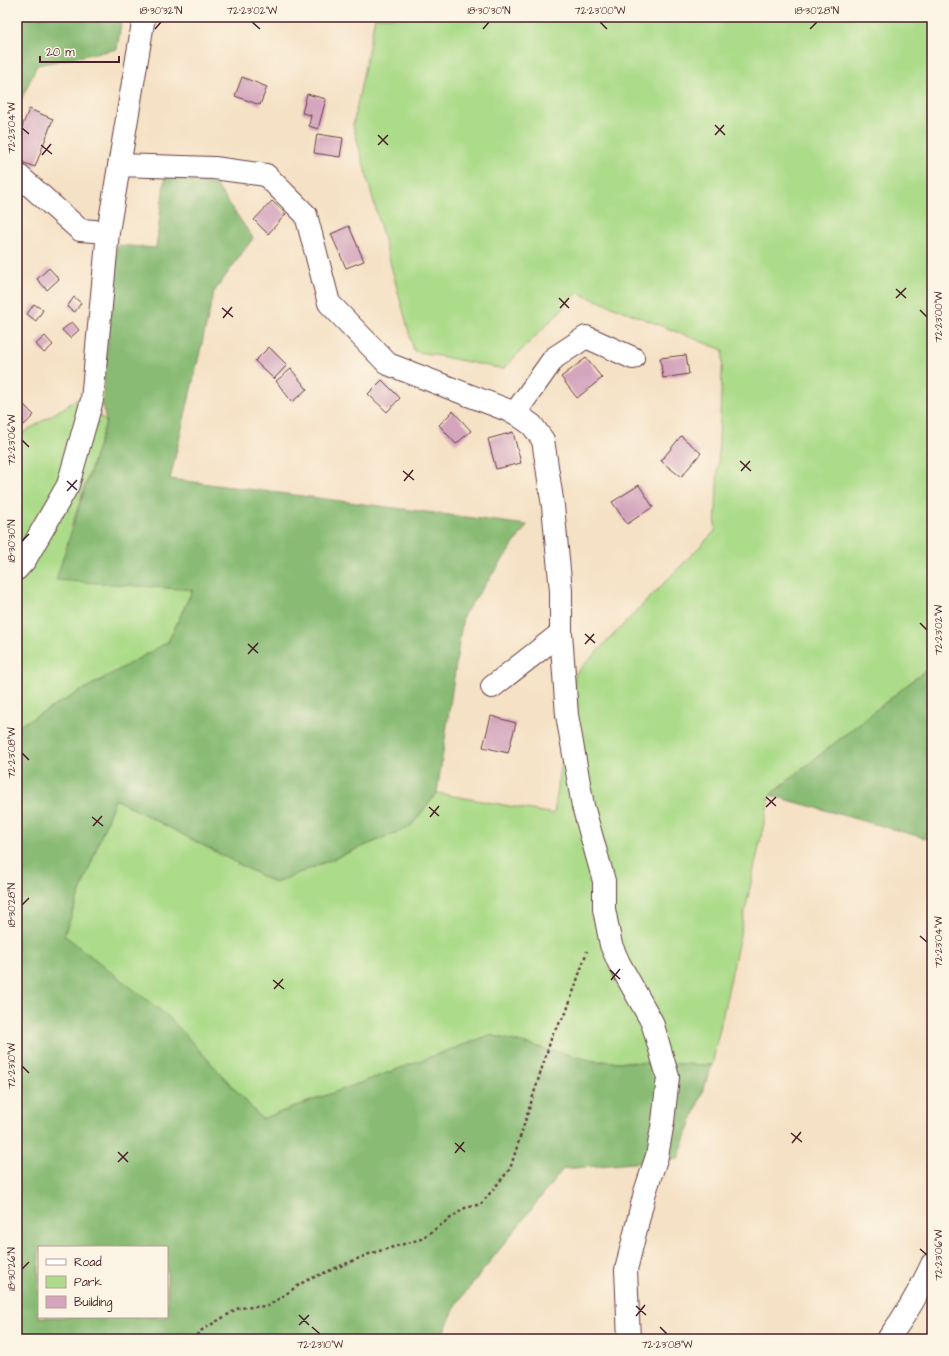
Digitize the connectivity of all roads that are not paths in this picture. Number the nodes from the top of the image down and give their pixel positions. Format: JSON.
{"nodes":[{"id":1,"x":144,"y":17,"type":"edge"},
{"id":2,"x":119,"y":165,"type":"junction"},
{"id":3,"x":17,"y":174,"type":"edge"},
{"id":4,"x":108,"y":232,"type":"junction"},
{"id":5,"x":633,"y":358,"type":"dead end"},
{"id":6,"x":515,"y":413,"type":"junction"},
{"id":7,"x":17,"y":569,"type":"edge"},
{"id":8,"x":561,"y":633,"type":"junction"},
{"id":9,"x":492,"y":687,"type":"dead end"},
{"id":10,"x":932,"y":1264,"type":"edge"},
{"id":11,"x":629,"y":1339,"type":"edge"},
{"id":12,"x":888,"y":1339,"type":"edge"}],
"edges":[{"from":1,"to":2,"type":"street"},
{"from":2,"to":4,"type":"street"},
{"from":2,"to":6,"type":"street"},
{"from":3,"to":4,"type":"street"},
{"from":4,"to":7,"type":"street"},
{"from":5,"to":6,"type":"street"},
{"from":6,"to":8,"type":"street"},
{"from":8,"to":9,"type":"street"},
{"from":8,"to":11,"type":"street"},
{"from":10,"to":12,"type":"street"}]}
